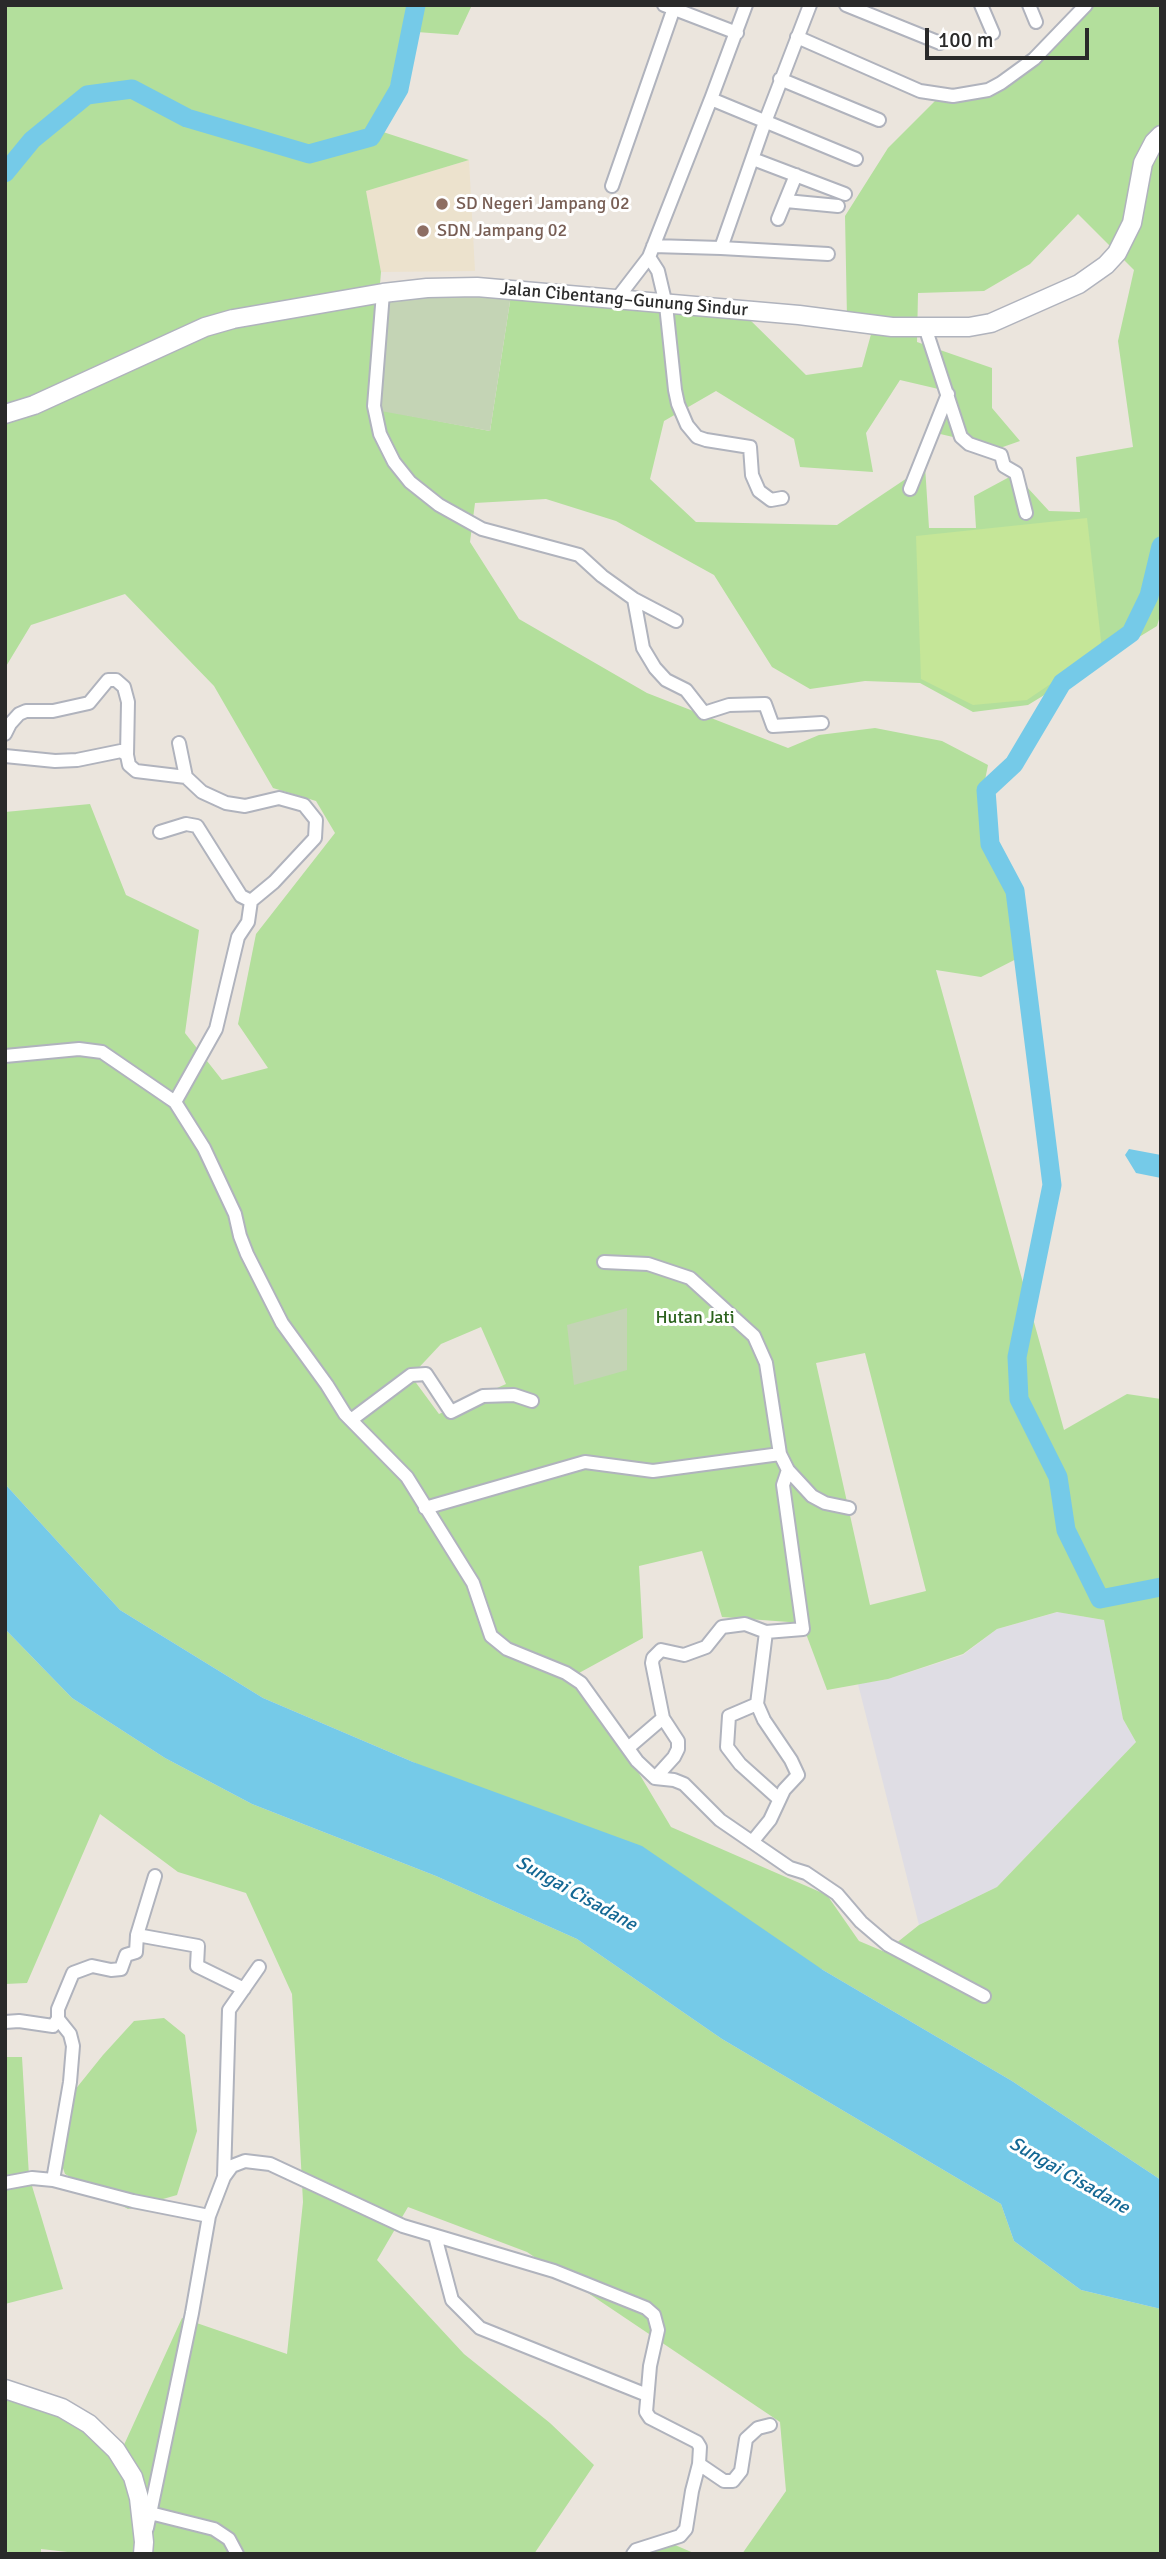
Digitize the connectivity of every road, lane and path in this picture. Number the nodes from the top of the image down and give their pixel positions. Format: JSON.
{"nodes":[{"id":1,"x":746,"y":5,"type":"edge"},
{"id":2,"x":810,"y":5,"type":"edge"},
{"id":3,"x":846,"y":5,"type":"edge"},
{"id":4,"x":981,"y":5,"type":"edge"},
{"id":5,"x":1029,"y":5,"type":"edge"},
{"id":6,"x":1086,"y":5,"type":"edge"},
{"id":7,"x":671,"y":7,"type":"edge"},
{"id":8,"x":1036,"y":22,"type":"dead end"},
{"id":9,"x":737,"y":33,"type":"junction"},
{"id":10,"x":993,"y":33,"type":"dead end"},
{"id":11,"x":797,"y":37,"type":"junction"},
{"id":12,"x":940,"y":43,"type":"dead end"},
{"id":13,"x":780,"y":79,"type":"junction"},
{"id":14,"x":710,"y":99,"type":"junction"},
{"id":15,"x":879,"y":120,"type":"dead end"},
{"id":16,"x":765,"y":122,"type":"junction"},
{"id":17,"x":1161,"y":135,"type":"edge"},
{"id":18,"x":753,"y":159,"type":"junction"},
{"id":19,"x":856,"y":159,"type":"dead end"},
{"id":20,"x":796,"y":175,"type":"junction"},
{"id":21,"x":612,"y":186,"type":"dead end"},
{"id":22,"x":845,"y":194,"type":"dead end"},
{"id":23,"x":786,"y":201,"type":"junction"},
{"id":24,"x":838,"y":206,"type":"dead end"},
{"id":25,"x":778,"y":219,"type":"dead end"},
{"id":26,"x":721,"y":248,"type":"junction"},
{"id":27,"x":651,"y":252,"type":"junction"},
{"id":28,"x":828,"y":254,"type":"dead end"},
{"id":29,"x":383,"y":293,"type":"junction"},
{"id":30,"x":615,"y":300,"type":"junction"},
{"id":31,"x":666,"y":305,"type":"junction"},
{"id":32,"x":925,"y":327,"type":"junction"},
{"id":33,"x":948,"y":394,"type":"junction"},
{"id":34,"x":5,"y":414,"type":"edge"},
{"id":35,"x":910,"y":489,"type":"dead end"},
{"id":36,"x":782,"y":498,"type":"dead end"},
{"id":37,"x":1026,"y":513,"type":"dead end"},
{"id":38,"x":634,"y":599,"type":"junction"},
{"id":39,"x":676,"y":621,"type":"dead end"},
{"id":40,"x":822,"y":723,"type":"dead end"},
{"id":41,"x":5,"y":734,"type":"edge"},
{"id":42,"x":179,"y":743,"type":"dead end"},
{"id":43,"x":127,"y":755,"type":"junction"},
{"id":44,"x":5,"y":756,"type":"edge"},
{"id":45,"x":186,"y":777,"type":"junction"},
{"id":46,"x":160,"y":832,"type":"dead end"},
{"id":47,"x":251,"y":901,"type":"junction"},
{"id":48,"x":5,"y":1056,"type":"edge"},
{"id":49,"x":175,"y":1102,"type":"junction"},
{"id":50,"x":604,"y":1262,"type":"dead end"},
{"id":51,"x":532,"y":1401,"type":"dead end"},
{"id":52,"x":351,"y":1420,"type":"junction"},
{"id":53,"x":780,"y":1454,"type":"junction"},
{"id":54,"x":788,"y":1470,"type":"junction"},
{"id":55,"x":425,"y":1508,"type":"junction"},
{"id":56,"x":849,"y":1508,"type":"dead end"},
{"id":57,"x":766,"y":1632,"type":"junction"},
{"id":58,"x":757,"y":1704,"type":"junction"},
{"id":59,"x":663,"y":1718,"type":"junction"},
{"id":60,"x":628,"y":1748,"type":"junction"},
{"id":61,"x":655,"y":1778,"type":"junction"},
{"id":62,"x":779,"y":1799,"type":"junction"},
{"id":63,"x":752,"y":1842,"type":"junction"},
{"id":64,"x":155,"y":1876,"type":"dead end"},
{"id":65,"x":137,"y":1935,"type":"junction"},
{"id":66,"x":259,"y":1967,"type":"dead end"},
{"id":67,"x":244,"y":1989,"type":"junction"},
{"id":68,"x":984,"y":1996,"type":"dead end"},
{"id":69,"x":58,"y":2020,"type":"junction"},
{"id":70,"x":5,"y":2022,"type":"edge"},
{"id":71,"x":224,"y":2178,"type":"junction"},
{"id":72,"x":53,"y":2180,"type":"junction"},
{"id":73,"x":5,"y":2183,"type":"edge"},
{"id":74,"x":209,"y":2216,"type":"junction"},
{"id":75,"x":435,"y":2236,"type":"junction"},
{"id":76,"x":5,"y":2389,"type":"edge"},
{"id":77,"x":647,"y":2395,"type":"junction"},
{"id":78,"x":771,"y":2424,"type":"dead end"},
{"id":79,"x":699,"y":2464,"type":"junction"},
{"id":80,"x":150,"y":2513,"type":"junction"},
{"id":81,"x":143,"y":2548,"type":"edge"},
{"id":82,"x":237,"y":2554,"type":"edge"},
{"id":83,"x":633,"y":2554,"type":"edge"}],
"edges":[{"from":1,"to":9,"type":"street"},
{"from":2,"to":11,"type":"street"},
{"from":3,"to":12,"type":"street"},
{"from":4,"to":10,"type":"street"},
{"from":5,"to":8,"type":"street"},
{"from":6,"to":11,"type":"street"},
{"from":7,"to":9,"type":"street"},
{"from":7,"to":21,"type":"street"},
{"from":9,"to":14,"type":"street"},
{"from":11,"to":13,"type":"street"},
{"from":13,"to":15,"type":"street"},
{"from":13,"to":16,"type":"street"},
{"from":14,"to":16,"type":"street"},
{"from":14,"to":27,"type":"street"},
{"from":16,"to":18,"type":"street"},
{"from":16,"to":19,"type":"street"},
{"from":17,"to":32,"type":"street","name":"Jalan Cibentang–Gunung Sindur"},
{"from":18,"to":20,"type":"street"},
{"from":18,"to":26,"type":"street"},
{"from":20,"to":22,"type":"street"},
{"from":20,"to":23,"type":"street"},
{"from":23,"to":24,"type":"street"},
{"from":23,"to":25,"type":"street"},
{"from":26,"to":27,"type":"street"},
{"from":26,"to":28,"type":"street"},
{"from":27,"to":30,"type":"street"},
{"from":27,"to":31,"type":"street"},
{"from":29,"to":30,"type":"street","name":"Jalan Cibentang–Gunung Sindur"},
{"from":29,"to":34,"type":"street","name":"Jalan Cibentang–Gunung Sindur"},
{"from":29,"to":38,"type":"street"},
{"from":30,"to":31,"type":"street","name":"Jalan Cibentang–Gunung Sindur"},
{"from":31,"to":32,"type":"street","name":"Jalan Cibentang–Gunung Sindur"},
{"from":31,"to":36,"type":"street"},
{"from":32,"to":33,"type":"street"},
{"from":33,"to":35,"type":"street"},
{"from":33,"to":37,"type":"street"},
{"from":38,"to":39,"type":"street"},
{"from":38,"to":40,"type":"street"},
{"from":41,"to":43,"type":"street"},
{"from":42,"to":45,"type":"street"},
{"from":43,"to":44,"type":"street"},
{"from":43,"to":45,"type":"street"},
{"from":45,"to":47,"type":"street"},
{"from":46,"to":47,"type":"street"},
{"from":47,"to":49,"type":"street"},
{"from":48,"to":49,"type":"street"},
{"from":49,"to":52,"type":"street"},
{"from":50,"to":53,"type":"street"},
{"from":51,"to":52,"type":"street"},
{"from":52,"to":55,"type":"street"},
{"from":53,"to":54,"type":"street"},
{"from":53,"to":55,"type":"street"},
{"from":54,"to":56,"type":"street"},
{"from":54,"to":57,"type":"street"},
{"from":55,"to":60,"type":"street"},
{"from":57,"to":58,"type":"street"},
{"from":57,"to":59,"type":"street"},
{"from":58,"to":62,"type":"street"},
{"from":58,"to":62,"type":"street"},
{"from":59,"to":60,"type":"street"},
{"from":59,"to":61,"type":"street"},
{"from":60,"to":61,"type":"street"},
{"from":61,"to":63,"type":"street"},
{"from":62,"to":63,"type":"street"},
{"from":63,"to":68,"type":"street"},
{"from":64,"to":65,"type":"street"},
{"from":65,"to":67,"type":"street"},
{"from":65,"to":69,"type":"street"},
{"from":66,"to":67,"type":"street"},
{"from":67,"to":71,"type":"street"},
{"from":69,"to":70,"type":"street"},
{"from":69,"to":72,"type":"street"},
{"from":71,"to":74,"type":"street"},
{"from":71,"to":75,"type":"street"},
{"from":72,"to":73,"type":"street"},
{"from":72,"to":74,"type":"street"},
{"from":74,"to":80,"type":"street"},
{"from":75,"to":77,"type":"street"},
{"from":75,"to":77,"type":"street"},
{"from":76,"to":81,"type":"street"},
{"from":77,"to":79,"type":"street"},
{"from":78,"to":79,"type":"street"},
{"from":79,"to":83,"type":"street"},
{"from":80,"to":81,"type":"street"},
{"from":80,"to":82,"type":"street"}]}
